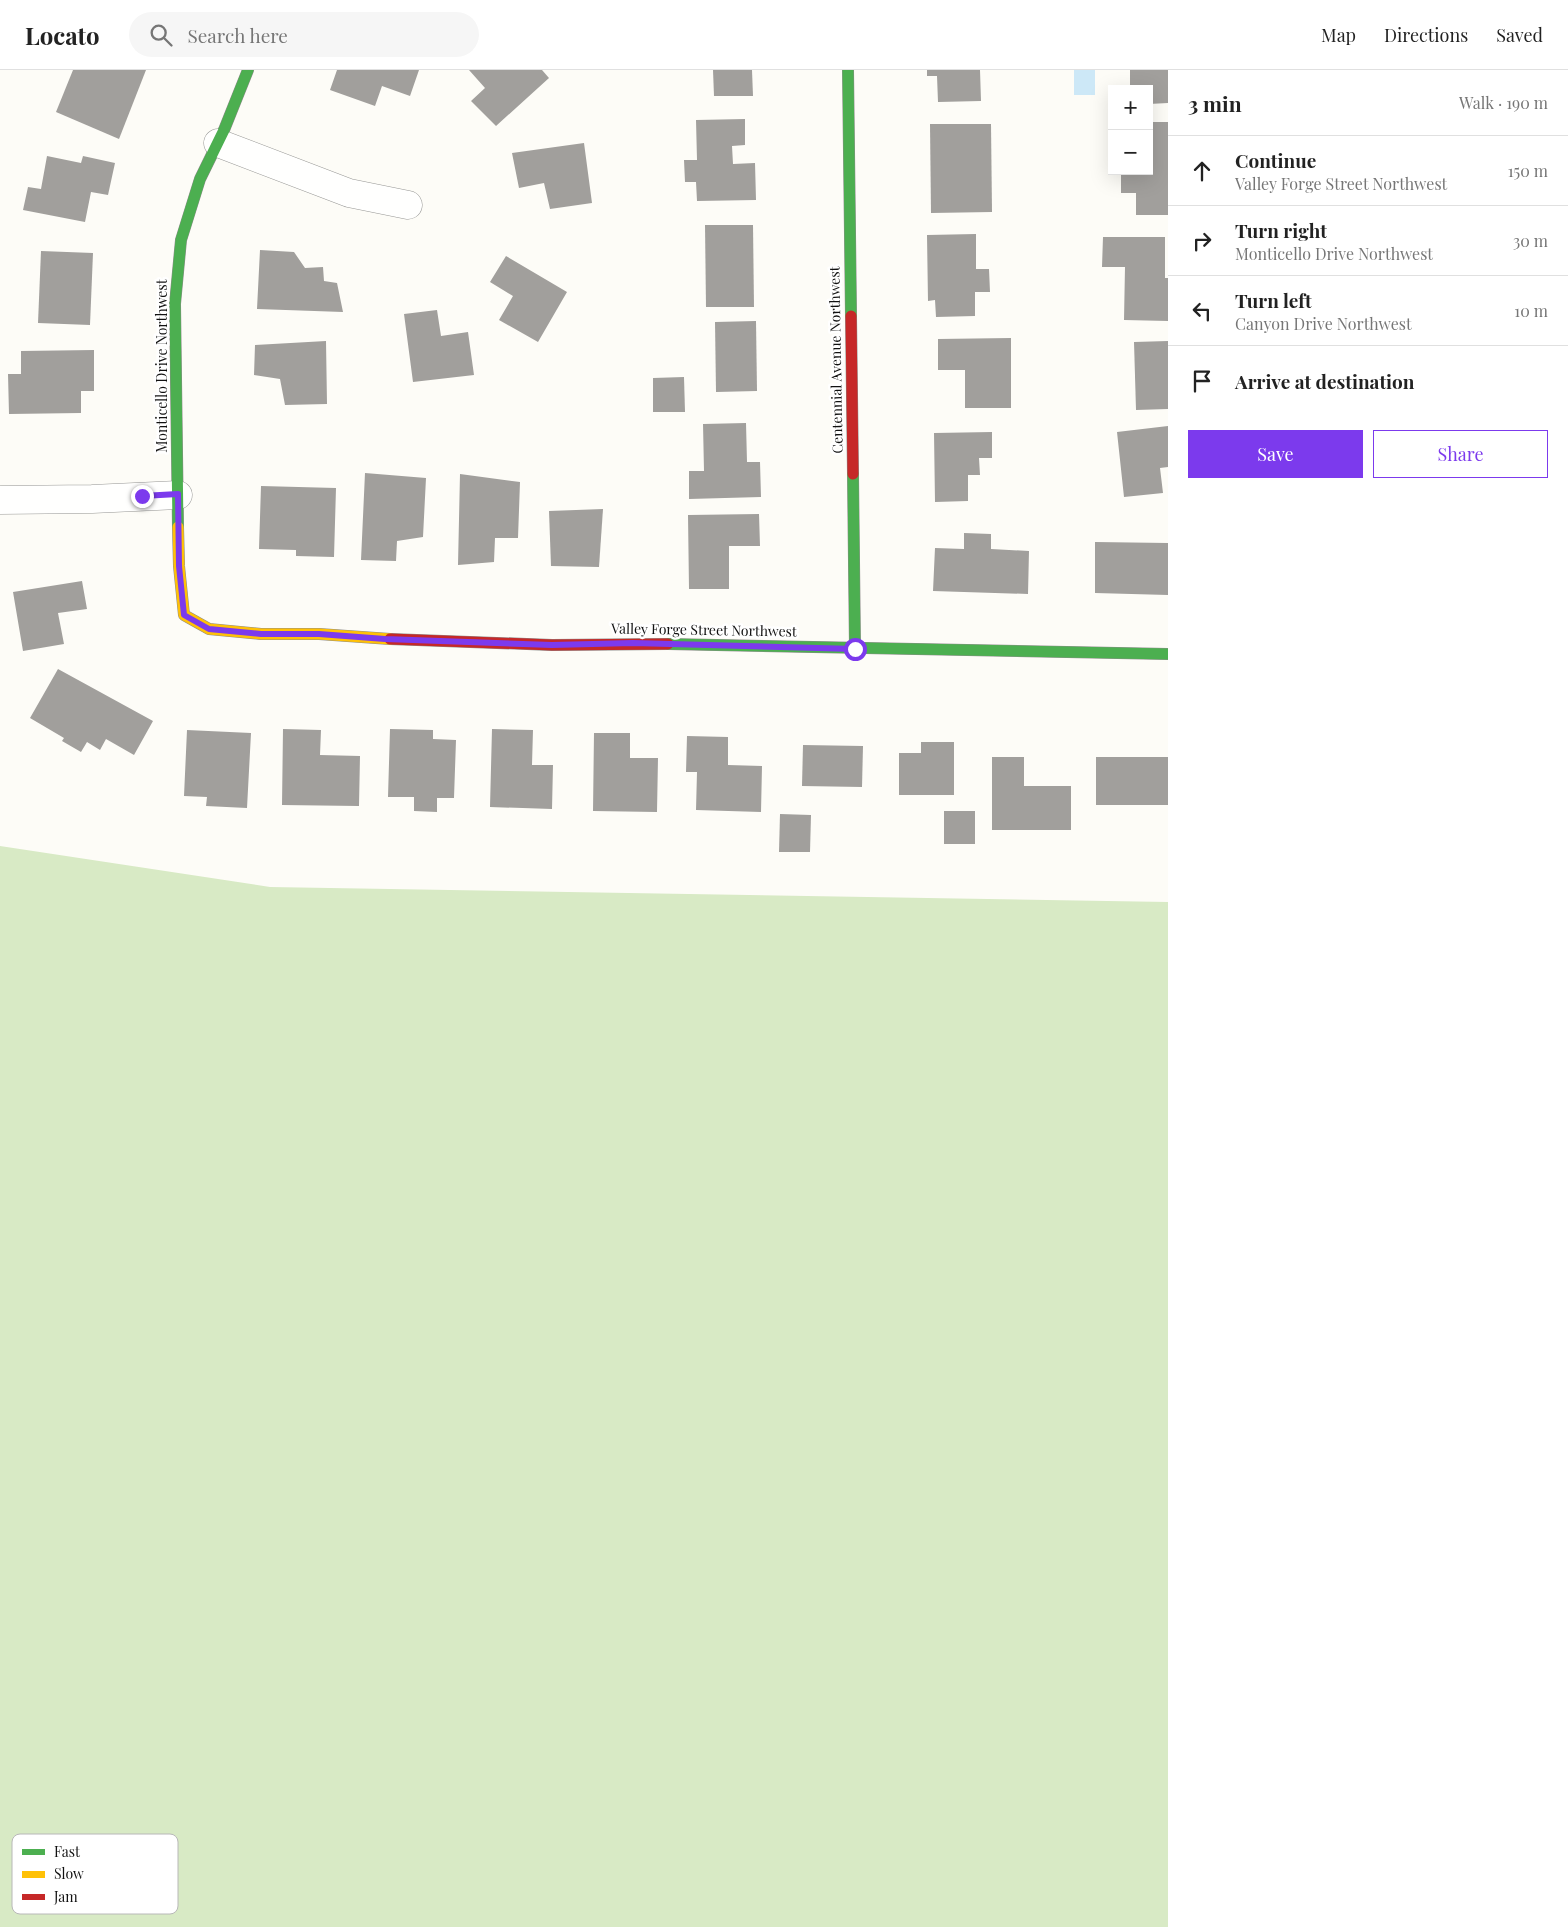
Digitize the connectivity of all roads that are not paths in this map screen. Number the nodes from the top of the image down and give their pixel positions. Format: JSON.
{"nodes":[{"id":1,"x":248,"y":70,"type":"edge"},
{"id":2,"x":848,"y":70,"type":"edge"},
{"id":3,"x":218,"y":143,"type":"junction"},
{"id":4,"x":408,"y":204,"type":"dead end"},
{"id":5,"x":178,"y":494,"type":"junction"},
{"id":6,"x":0,"y":500,"type":"edge"},
{"id":7,"x":184,"y":615,"type":"joint"},
{"id":8,"x":855,"y":649,"type":"junction"},
{"id":9,"x":1168,"y":654,"type":"edge"}],
"edges":[{"from":1,"to":3,"type":"street","name":"Monticello Drive Northwest"},
{"from":2,"to":8,"type":"street","name":"Centennial Avenue Northwest"},
{"from":3,"to":4,"type":"street"},
{"from":3,"to":5,"type":"street","name":"Monticello Drive Northwest"},
{"from":5,"to":6,"type":"street"},
{"from":5,"to":7,"type":"street","name":"Monticello Drive Northwest"},
{"from":7,"to":8,"type":"street","name":"Valley Forge Street Northwest"},
{"from":8,"to":9,"type":"street","name":"Valley Forge Street Northwest"}]}
